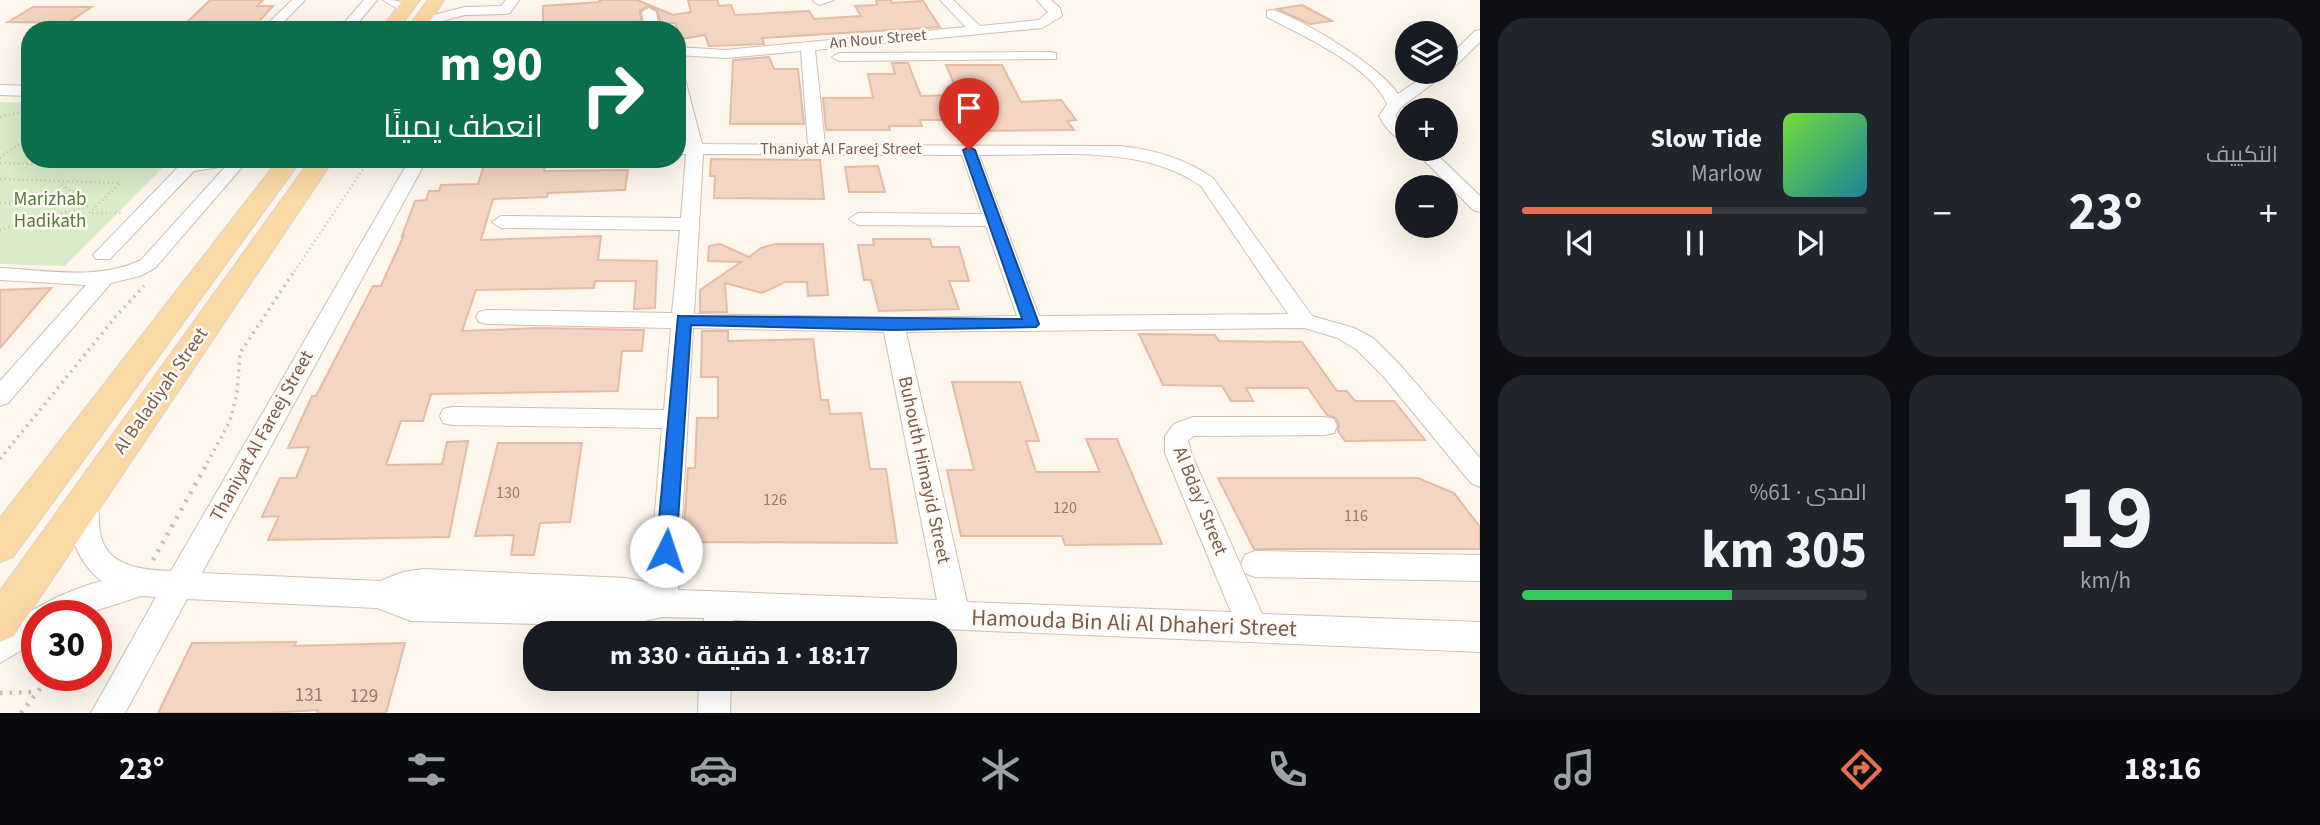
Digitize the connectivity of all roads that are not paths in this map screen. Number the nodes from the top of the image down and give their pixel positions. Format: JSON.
{"nodes":[{"id":1,"x":299,"y":0,"type":"edge"},
{"id":2,"x":371,"y":0,"type":"edge"},
{"id":3,"x":389,"y":0,"type":"edge"},
{"id":4,"x":436,"y":0,"type":"edge"},
{"id":5,"x":513,"y":0,"type":"edge"},
{"id":6,"x":828,"y":0,"type":"edge"},
{"id":7,"x":946,"y":0,"type":"edge"},
{"id":8,"x":1043,"y":0,"type":"edge"},
{"id":9,"x":819,"y":1,"type":"edge"},
{"id":10,"x":408,"y":5,"type":"edge"},
{"id":11,"x":468,"y":5,"type":"edge"},
{"id":12,"x":649,"y":12,"type":"dead end"},
{"id":13,"x":1272,"y":14,"type":"dead end"},
{"id":14,"x":277,"y":21,"type":"edge"},
{"id":15,"x":353,"y":21,"type":"edge"},
{"id":16,"x":396,"y":21,"type":"edge"},
{"id":17,"x":421,"y":21,"type":"edge"},
{"id":18,"x":431,"y":21,"type":"edge"},
{"id":19,"x":650,"y":21,"type":"edge"},
{"id":20,"x":976,"y":30,"type":"junction"},
{"id":21,"x":1480,"y":34,"type":"edge"},
{"id":22,"x":917,"y":36,"type":"junction"},
{"id":23,"x":808,"y":45,"type":"junction"},
{"id":24,"x":686,"y":52,"type":"edge"},
{"id":25,"x":1458,"y":55,"type":"edge"},
{"id":26,"x":932,"y":56,"type":"junction"},
{"id":27,"x":1051,"y":56,"type":"dead end"},
{"id":28,"x":839,"y":57,"type":"dead end"},
{"id":29,"x":1422,"y":84,"type":"edge"},
{"id":30,"x":0,"y":90,"type":"edge"},
{"id":31,"x":21,"y":91,"type":"edge"},
{"id":32,"x":1403,"y":98,"type":"edge"},
{"id":33,"x":1395,"y":104,"type":"joint"},
{"id":34,"x":1395,"y":127,"type":"edge"},
{"id":35,"x":817,"y":148,"type":"junction"},
{"id":36,"x":686,"y":149,"type":"edge"},
{"id":37,"x":969,"y":150,"type":"junction"},
{"id":38,"x":1433,"y":161,"type":"edge"},
{"id":39,"x":187,"y":168,"type":"edge"},
{"id":40,"x":233,"y":168,"type":"edge"},
{"id":41,"x":284,"y":168,"type":"edge"},
{"id":42,"x":317,"y":168,"type":"edge"},
{"id":43,"x":414,"y":168,"type":"edge"},
{"id":44,"x":1480,"y":206,"type":"edge"},
{"id":45,"x":142,"y":213,"type":"junction"},
{"id":46,"x":192,"y":213,"type":"junction"},
{"id":47,"x":858,"y":219,"type":"dead end"},
{"id":48,"x":994,"y":220,"type":"junction"},
{"id":49,"x":501,"y":222,"type":"dead end"},
{"id":50,"x":690,"y":224,"type":"junction"},
{"id":51,"x":104,"y":266,"type":"junction"},
{"id":52,"x":0,"y":274,"type":"edge"},
{"id":53,"x":487,"y":317,"type":"dead end"},
{"id":54,"x":684,"y":320,"type":"junction"},
{"id":55,"x":1304,"y":321,"type":"junction"},
{"id":56,"x":1031,"y":324,"type":"junction"},
{"id":57,"x":893,"y":325,"type":"junction"},
{"id":58,"x":0,"y":397,"type":"edge"},
{"id":59,"x":452,"y":416,"type":"dead end"},
{"id":60,"x":676,"y":419,"type":"junction"},
{"id":61,"x":1325,"y":426,"type":"dead end"},
{"id":62,"x":1480,"y":475,"type":"edge"},
{"id":63,"x":85,"y":502,"type":"junction"},
{"id":64,"x":0,"y":546,"type":"edge"},
{"id":65,"x":1255,"y":565,"type":"dead end"},
{"id":66,"x":1480,"y":568,"type":"edge"},
{"id":67,"x":141,"y":583,"type":"junction"},
{"id":68,"x":177,"y":586,"type":"junction"},
{"id":69,"x":382,"y":595,"type":"joint"},
{"id":70,"x":81,"y":600,"type":"edge"},
{"id":71,"x":662,"y":603,"type":"junction"},
{"id":72,"x":955,"y":615,"type":"junction"},
{"id":73,"x":718,"y":620,"type":"edge"},
{"id":74,"x":0,"y":623,"type":"edge"},
{"id":75,"x":1253,"y":628,"type":"junction"},
{"id":76,"x":21,"y":634,"type":"edge"},
{"id":77,"x":1477,"y":641,"type":"edge"},
{"id":78,"x":0,"y":648,"type":"edge"},
{"id":79,"x":715,"y":691,"type":"edge"},
{"id":80,"x":107,"y":713,"type":"edge"},
{"id":81,"x":714,"y":713,"type":"edge"}],
"edges":[{"from":1,"to":14,"type":"street"},
{"from":2,"to":15,"type":"street"},
{"from":3,"to":10,"type":"street"},
{"from":4,"to":17,"type":"main road"},
{"from":5,"to":11,"type":"street"},
{"from":6,"to":9,"type":"street"},
{"from":7,"to":20,"type":"street"},
{"from":8,"to":20,"type":"street","name":"An Nour Street"},
{"from":10,"to":16,"type":"main road"},
{"from":11,"to":18,"type":"street"},
{"from":12,"to":19,"type":"street"},
{"from":13,"to":33,"type":"street"},
{"from":20,"to":22,"type":"street","name":"An Nour Street"},
{"from":21,"to":25,"type":"street"},
{"from":22,"to":23,"type":"street","name":"An Nour Street"},
{"from":22,"to":26,"type":"street"},
{"from":23,"to":24,"type":"street","name":"An Nour Street"},
{"from":23,"to":35,"type":"street"},
{"from":26,"to":27,"type":"street"},
{"from":26,"to":28,"type":"street"},
{"from":29,"to":32,"type":"street"},
{"from":30,"to":31,"type":"street"},
{"from":33,"to":34,"type":"street"},
{"from":35,"to":36,"type":"street","name":"Thaniyat Al Fareej Street"},
{"from":35,"to":37,"type":"street","name":"Thaniyat Al Fareej Street"},
{"from":36,"to":50,"type":"street"},
{"from":37,"to":48,"type":"street"},
{"from":37,"to":55,"type":"street","name":"Thaniyat Al Fareej Street"},
{"from":38,"to":44,"type":"street"},
{"from":39,"to":45,"type":"street"},
{"from":40,"to":46,"type":"street"},
{"from":41,"to":64,"type":"main road","name":"Al Baladiyah Street"},
{"from":42,"to":63,"type":"main road","name":"Al Baladiyah Street"},
{"from":43,"to":68,"type":"street","name":"Thaniyat Al Fareej Street"},
{"from":45,"to":46,"type":"street"},
{"from":45,"to":51,"type":"street"},
{"from":46,"to":51,"type":"street"},
{"from":47,"to":48,"type":"street"},
{"from":48,"to":56,"type":"street"},
{"from":49,"to":50,"type":"street"},
{"from":50,"to":54,"type":"street"},
{"from":51,"to":52,"type":"street"},
{"from":51,"to":58,"type":"street"},
{"from":53,"to":54,"type":"street"},
{"from":54,"to":57,"type":"street"},
{"from":54,"to":60,"type":"street"},
{"from":55,"to":56,"type":"street"},
{"from":55,"to":62,"type":"street"},
{"from":56,"to":57,"type":"street"},
{"from":57,"to":72,"type":"street","name":"Buhouth Himayid Street"},
{"from":59,"to":60,"type":"street"},
{"from":60,"to":71,"type":"street"},
{"from":61,"to":75,"type":"street","name":"Al Bday' Street"},
{"from":63,"to":67,"type":"street","name":"Hamouda Bin Ali Al Dhaheri Street"},
{"from":63,"to":74,"type":"main road","name":"Al Baladiyah Street"},
{"from":65,"to":66,"type":"street"},
{"from":67,"to":68,"type":"street","name":"Hamouda Bin Ali Al Dhaheri Street"},
{"from":67,"to":70,"type":"street","name":"Hamouda Bin Ali Al Dhaheri Street"},
{"from":68,"to":69,"type":"street","name":"Hamouda Bin Ali Al Dhaheri Street"},
{"from":68,"to":80,"type":"street","name":"Thaniyat Al Fareej Street"},
{"from":69,"to":71,"type":"street","name":"Hamouda Bin Ali Al Dhaheri Street"},
{"from":71,"to":73,"type":"street","name":"Hamouda Bin Ali Al Dhaheri Street"},
{"from":72,"to":73,"type":"street","name":"Hamouda Bin Ali Al Dhaheri Street"},
{"from":72,"to":75,"type":"street","name":"Hamouda Bin Ali Al Dhaheri Street"},
{"from":75,"to":77,"type":"street","name":"Hamouda Bin Ali Al Dhaheri Street"},
{"from":76,"to":78,"type":"street"},
{"from":79,"to":81,"type":"street"}]}
